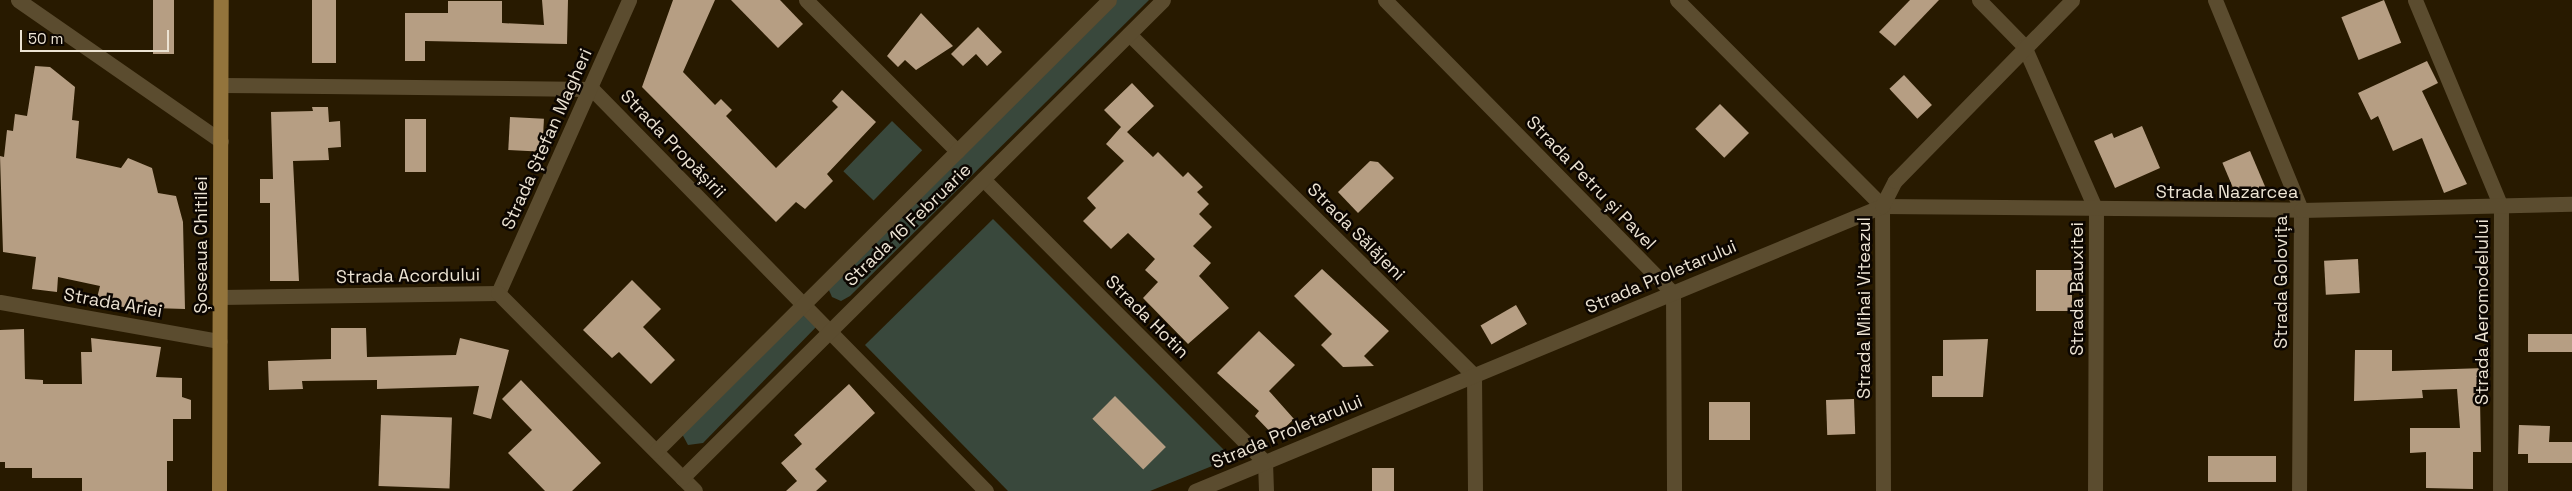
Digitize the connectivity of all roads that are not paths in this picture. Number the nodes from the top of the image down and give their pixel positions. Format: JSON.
{"nodes":[{"id":1,"x":18,"y":0,"type":"edge"},
{"id":2,"x":222,"y":0,"type":"edge"},
{"id":3,"x":629,"y":0,"type":"edge"},
{"id":4,"x":806,"y":0,"type":"edge"},
{"id":5,"x":1163,"y":0,"type":"edge"},
{"id":6,"x":1385,"y":0,"type":"edge"},
{"id":7,"x":1677,"y":0,"type":"edge"},
{"id":8,"x":1979,"y":0,"type":"edge"},
{"id":9,"x":2072,"y":0,"type":"edge"},
{"id":10,"x":2215,"y":0,"type":"edge"},
{"id":11,"x":2415,"y":0,"type":"edge"},
{"id":12,"x":1103,"y":2,"type":"edge"},
{"id":13,"x":1129,"y":34,"type":"junction"},
{"id":14,"x":2024,"y":46,"type":"junction"},
{"id":15,"x":221,"y":85,"type":"junction"},
{"id":16,"x":592,"y":89,"type":"junction"},
{"id":17,"x":221,"y":141,"type":"junction"},
{"id":18,"x":957,"y":151,"type":"junction"},
{"id":19,"x":983,"y":179,"type":"junction"},
{"id":20,"x":2572,"y":204,"type":"edge"},
{"id":21,"x":1882,"y":206,"type":"junction"},
{"id":22,"x":2501,"y":207,"type":"junction"},
{"id":23,"x":2096,"y":210,"type":"junction"},
{"id":24,"x":2301,"y":210,"type":"junction"},
{"id":25,"x":1673,"y":292,"type":"junction"},
{"id":26,"x":498,"y":293,"type":"junction"},
{"id":27,"x":220,"y":297,"type":"junction"},
{"id":28,"x":0,"y":302,"type":"edge"},
{"id":29,"x":802,"y":303,"type":"junction"},
{"id":30,"x":828,"y":329,"type":"junction"},
{"id":31,"x":220,"y":341,"type":"junction"},
{"id":32,"x":1474,"y":375,"type":"junction"},
{"id":33,"x":656,"y":451,"type":"junction"},
{"id":34,"x":1265,"y":462,"type":"junction"},
{"id":35,"x":682,"y":478,"type":"junction"},
{"id":36,"x":219,"y":491,"type":"edge"},
{"id":37,"x":695,"y":491,"type":"edge"},
{"id":38,"x":986,"y":491,"type":"edge"},
{"id":39,"x":1195,"y":491,"type":"edge"},
{"id":40,"x":1266,"y":491,"type":"edge"},
{"id":41,"x":1475,"y":491,"type":"edge"},
{"id":42,"x":1674,"y":491,"type":"edge"},
{"id":43,"x":1883,"y":491,"type":"edge"},
{"id":44,"x":2095,"y":491,"type":"edge"},
{"id":45,"x":2298,"y":491,"type":"edge"},
{"id":46,"x":2500,"y":491,"type":"edge"}],
"edges":[{"from":1,"to":17,"type":"street"},
{"from":2,"to":15,"type":"main road","name":"Șoseaua Chitilei"},
{"from":3,"to":16,"type":"street","name":"Strada Ștefan Magheri"},
{"from":4,"to":18,"type":"street"},
{"from":5,"to":13,"type":"street","name":"Strada 16 Februarie"},
{"from":6,"to":25,"type":"street","name":"Strada Petru și Pavel"},
{"from":7,"to":21,"type":"street","name":"Strada Mihai Viteazul"},
{"from":8,"to":14,"type":"street","name":"Strada Bauxitei"},
{"from":9,"to":14,"type":"street"},
{"from":10,"to":24,"type":"street","name":"Strada Golovița"},
{"from":11,"to":22,"type":"street","name":"Strada Aeromodelului"},
{"from":12,"to":18,"type":"street","name":"Strada 16 Februarie"},
{"from":13,"to":19,"type":"street","name":"Strada 16 Februarie"},
{"from":13,"to":32,"type":"street","name":"Strada Sălăjeni"},
{"from":14,"to":21,"type":"street"},
{"from":14,"to":23,"type":"street","name":"Strada Bauxitei"},
{"from":15,"to":16,"type":"street","name":"Strada Propășirii"},
{"from":15,"to":17,"type":"main road","name":"Șoseaua Chitilei"},
{"from":16,"to":26,"type":"street","name":"Strada Ștefan Magheri"},
{"from":16,"to":29,"type":"street","name":"Strada Propășirii"},
{"from":17,"to":27,"type":"main road","name":"Șoseaua Chitilei"},
{"from":18,"to":29,"type":"street","name":"Strada 16 Februarie"},
{"from":19,"to":30,"type":"street","name":"Strada 16 Februarie"},
{"from":19,"to":34,"type":"street","name":"Strada Hotin"},
{"from":20,"to":22,"type":"street","name":"Strada Nazarcea"},
{"from":21,"to":23,"type":"street","name":"Strada Nazarcea"},
{"from":21,"to":25,"type":"street","name":"Strada Proletarului"},
{"from":21,"to":43,"type":"street","name":"Strada Mihai Viteazul"},
{"from":22,"to":24,"type":"street","name":"Strada Nazarcea"},
{"from":22,"to":46,"type":"street","name":"Strada Aeromodelului"},
{"from":23,"to":24,"type":"street","name":"Strada Nazarcea"},
{"from":23,"to":44,"type":"street","name":"Strada Bauxitei"},
{"from":24,"to":45,"type":"street","name":"Strada Golovița"},
{"from":25,"to":32,"type":"street","name":"Strada Proletarului"},
{"from":25,"to":42,"type":"street"},
{"from":26,"to":27,"type":"street","name":"Strada Acordului"},
{"from":26,"to":33,"type":"street","name":"Strada Acordului"},
{"from":27,"to":31,"type":"main road","name":"Șoseaua Chitilei"},
{"from":28,"to":31,"type":"street","name":"Strada Ariei"},
{"from":29,"to":30,"type":"street","name":"Strada Propășirii"},
{"from":29,"to":33,"type":"street","name":"Strada 16 Februarie"},
{"from":30,"to":35,"type":"street","name":"Strada 16 Februarie"},
{"from":30,"to":38,"type":"street","name":"Strada Propășirii"},
{"from":31,"to":36,"type":"main road","name":"Șoseaua Chitilei"},
{"from":32,"to":34,"type":"street","name":"Strada Proletarului"},
{"from":32,"to":41,"type":"street"},
{"from":33,"to":35,"type":"street","name":"Strada Acordului"},
{"from":34,"to":39,"type":"street","name":"Strada Proletarului"},
{"from":34,"to":40,"type":"street"},
{"from":35,"to":37,"type":"street","name":"Strada Acordului"}]}
